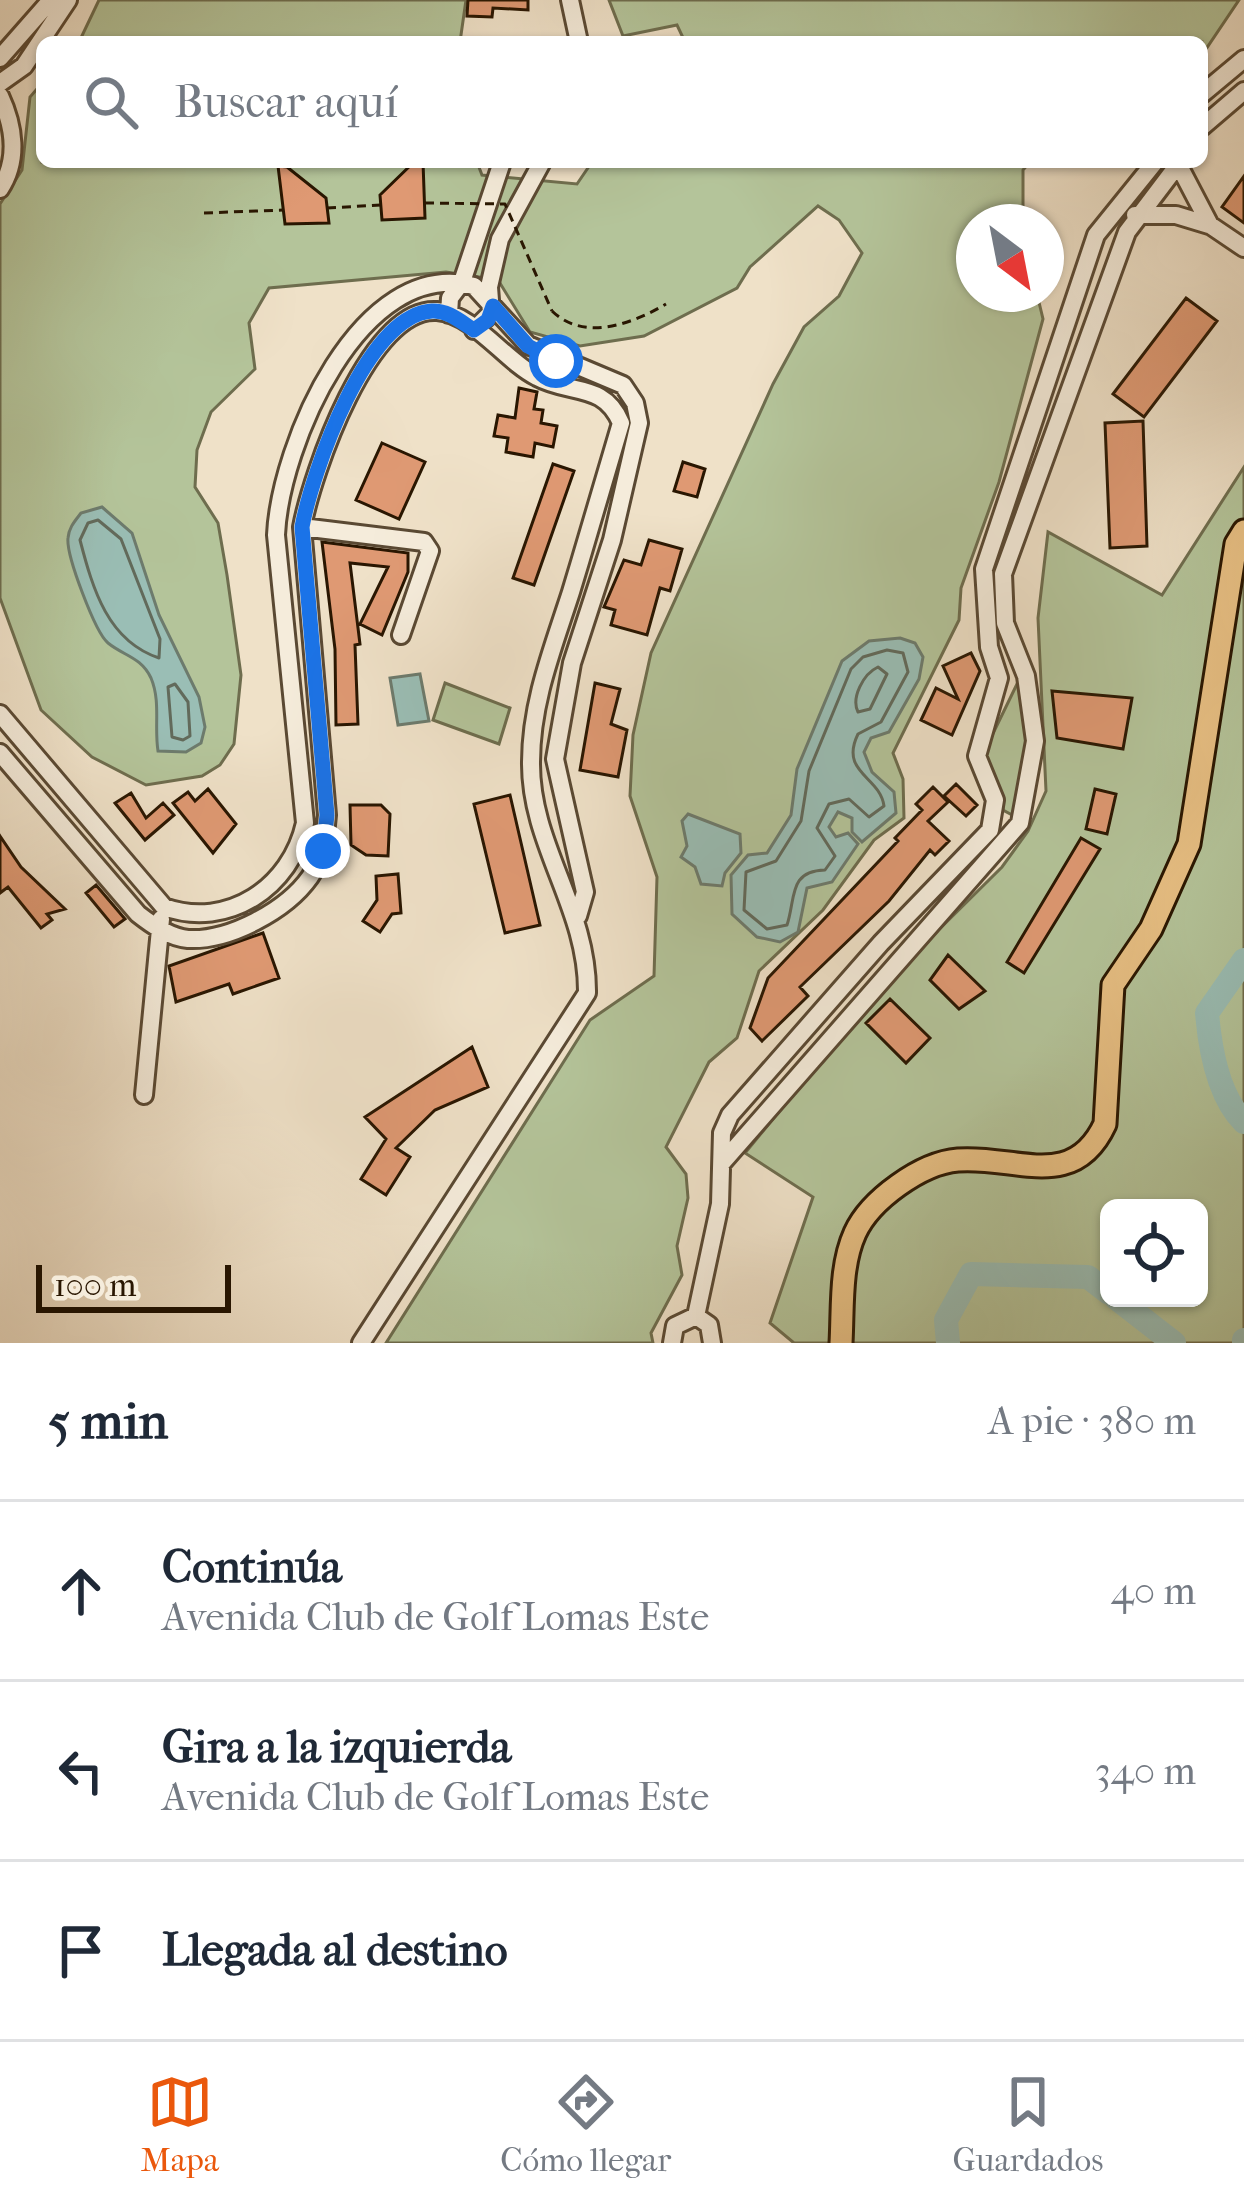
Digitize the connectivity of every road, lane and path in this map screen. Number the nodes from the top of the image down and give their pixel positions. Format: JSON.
{"nodes":[{"id":1,"x":51,"y":0,"type":"edge"},
{"id":2,"x":68,"y":0,"type":"edge"},
{"id":3,"x":571,"y":0,"type":"edge"},
{"id":4,"x":43,"y":36,"type":"edge"},
{"id":5,"x":578,"y":36,"type":"edge"},
{"id":6,"x":36,"y":46,"type":"edge"},
{"id":7,"x":4,"y":55,"type":"edge"},
{"id":8,"x":1244,"y":59,"type":"edge"},
{"id":9,"x":19,"y":71,"type":"junction"},
{"id":10,"x":0,"y":83,"type":"edge"},
{"id":11,"x":1208,"y":89,"type":"edge"},
{"id":12,"x":1244,"y":91,"type":"edge"},
{"id":13,"x":0,"y":96,"type":"edge"},
{"id":14,"x":1208,"y":122,"type":"edge"},
{"id":15,"x":6,"y":165,"type":"edge"},
{"id":16,"x":500,"y":168,"type":"edge"},
{"id":17,"x":539,"y":168,"type":"edge"},
{"id":18,"x":1150,"y":168,"type":"edge"},
{"id":19,"x":1174,"y":168,"type":"edge"},
{"id":20,"x":1182,"y":168,"type":"edge"},
{"id":21,"x":0,"y":189,"type":"edge"},
{"id":22,"x":425,"y":203,"type":"dead end"},
{"id":23,"x":381,"y":206,"type":"dead end"},
{"id":24,"x":1115,"y":207,"type":"junction"},
{"id":25,"x":327,"y":208,"type":"dead end"},
{"id":26,"x":284,"y":210,"type":"dead end"},
{"id":27,"x":204,"y":213,"type":"dead end"},
{"id":28,"x":1138,"y":216,"type":"junction"},
{"id":29,"x":1210,"y":225,"type":"junction"},
{"id":30,"x":1244,"y":248,"type":"edge"},
{"id":31,"x":462,"y":282,"type":"junction"},
{"id":32,"x":666,"y":304,"type":"dead end"},
{"id":33,"x":493,"y":306,"type":"junction"},
{"id":34,"x":449,"y":314,"type":"junction"},
{"id":35,"x":474,"y":330,"type":"junction"},
{"id":36,"x":302,"y":527,"type":"junction"},
{"id":37,"x":1244,"y":531,"type":"edge"},
{"id":38,"x":401,"y":635,"type":"dead end"},
{"id":39,"x":1026,"y":676,"type":"junction"},
{"id":40,"x":999,"y":678,"type":"junction"},
{"id":41,"x":0,"y":714,"type":"edge"},
{"id":42,"x":0,"y":753,"type":"edge"},
{"id":43,"x":994,"y":816,"type":"junction"},
{"id":44,"x":1020,"y":823,"type":"junction"},
{"id":45,"x":164,"y":907,"type":"junction"},
{"id":46,"x":578,"y":917,"type":"junction"},
{"id":47,"x":159,"y":930,"type":"junction"},
{"id":48,"x":144,"y":1095,"type":"dead end"},
{"id":49,"x":722,"y":1164,"type":"junction"},
{"id":50,"x":696,"y":1316,"type":"junction"},
{"id":51,"x":361,"y":1343,"type":"edge"},
{"id":52,"x":673,"y":1343,"type":"edge"},
{"id":53,"x":712,"y":1343,"type":"edge"},
{"id":54,"x":841,"y":1343,"type":"edge"}],
"edges":[{"from":1,"to":7,"type":"street"},
{"from":2,"to":4,"type":"street"},
{"from":3,"to":5,"type":"street"},
{"from":6,"to":9,"type":"street"},
{"from":7,"to":9,"type":"street"},
{"from":8,"to":11,"type":"street"},
{"from":9,"to":10,"type":"street"},
{"from":12,"to":14,"type":"street"},
{"from":13,"to":15,"type":"street"},
{"from":15,"to":21,"type":"street"},
{"from":16,"to":31,"type":"street"},
{"from":17,"to":33,"type":"street"},
{"from":18,"to":24,"type":"street"},
{"from":19,"to":28,"type":"street"},
{"from":20,"to":29,"type":"street"},
{"from":22,"to":32,"type":"path","bridge":true},
{"from":23,"to":25,"type":"path"},
{"from":24,"to":28,"type":"street"},
{"from":24,"to":40,"type":"street"},
{"from":26,"to":27,"type":"path"},
{"from":28,"to":29,"type":"street"},
{"from":28,"to":39,"type":"street"},
{"from":29,"to":30,"type":"street"},
{"from":31,"to":33,"type":"street"},
{"from":31,"to":34,"type":"street"},
{"from":31,"to":45,"type":"street"},
{"from":33,"to":35,"type":"street"},
{"from":33,"to":46,"type":"street"},
{"from":34,"to":35,"type":"street"},
{"from":34,"to":36,"type":"street"},
{"from":35,"to":46,"type":"street"},
{"from":36,"to":38,"type":"street"},
{"from":36,"to":47,"type":"street"},
{"from":37,"to":54,"type":"main road"},
{"from":39,"to":40,"type":"street"},
{"from":39,"to":44,"type":"street"},
{"from":40,"to":43,"type":"street"},
{"from":41,"to":45,"type":"street"},
{"from":42,"to":47,"type":"street"},
{"from":43,"to":44,"type":"street"},
{"from":43,"to":49,"type":"street"},
{"from":44,"to":49,"type":"street"},
{"from":45,"to":47,"type":"street"},
{"from":46,"to":51,"type":"street"},
{"from":47,"to":48,"type":"street"},
{"from":49,"to":50,"type":"street"},
{"from":50,"to":52,"type":"street"},
{"from":50,"to":53,"type":"street"}]}
